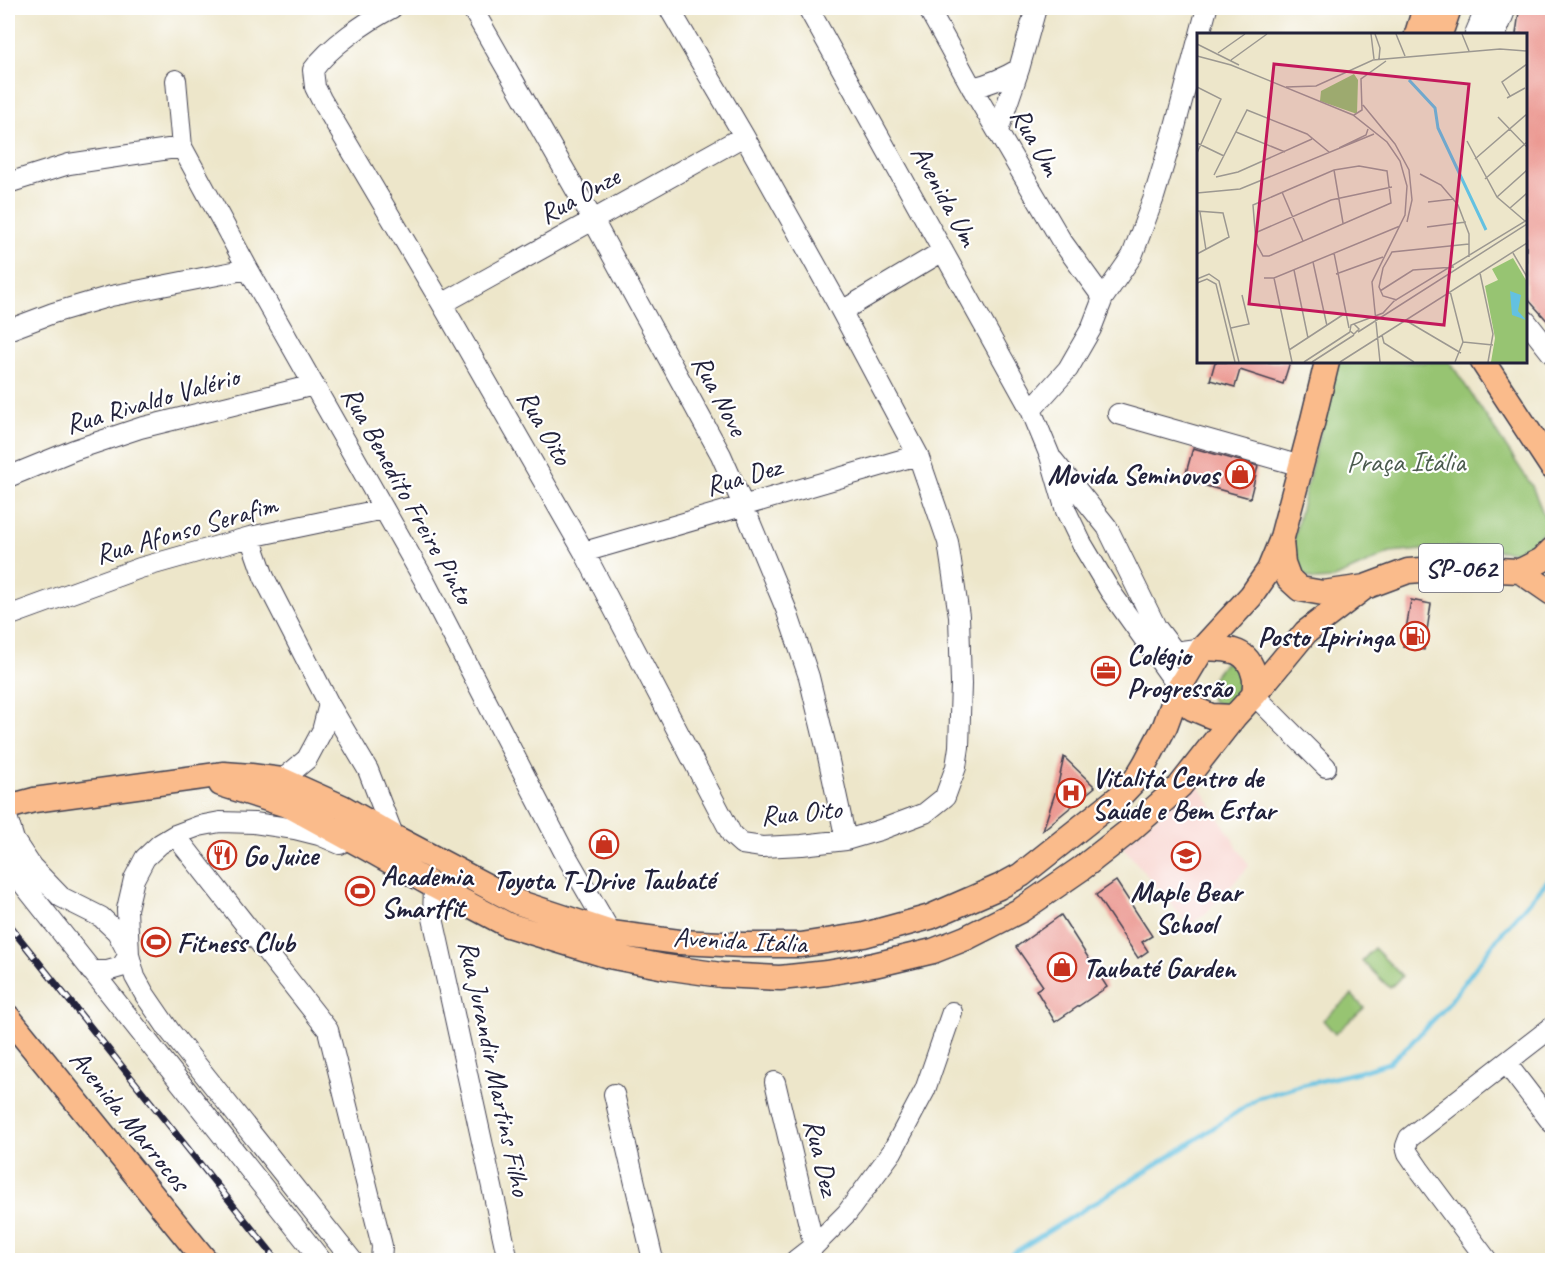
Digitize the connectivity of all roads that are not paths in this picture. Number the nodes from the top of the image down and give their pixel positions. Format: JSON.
{"nodes":[{"id":1,"x":392,"y":8,"type":"edge"},
{"id":2,"x":471,"y":8,"type":"edge"},
{"id":3,"x":669,"y":8,"type":"edge"},
{"id":4,"x":808,"y":8,"type":"edge"},
{"id":5,"x":928,"y":8,"type":"edge"},
{"id":6,"x":1036,"y":8,"type":"edge"},
{"id":7,"x":1207,"y":8,"type":"edge"},
{"id":8,"x":1449,"y":8,"type":"edge"},
{"id":9,"x":1486,"y":8,"type":"edge"},
{"id":10,"x":1506,"y":8,"type":"edge"},
{"id":11,"x":1422,"y":22,"type":"edge"},
{"id":12,"x":1200,"y":33,"type":"edge"},
{"id":13,"x":1475,"y":33,"type":"edge"},
{"id":14,"x":1496,"y":33,"type":"edge"},
{"id":15,"x":1197,"y":44,"type":"edge"},
{"id":16,"x":1019,"y":69,"type":"junction"},
{"id":17,"x":176,"y":80,"type":"dead end"},
{"id":18,"x":972,"y":87,"type":"junction"},
{"id":19,"x":998,"y":131,"type":"junction"},
{"id":20,"x":744,"y":136,"type":"junction"},
{"id":21,"x":182,"y":147,"type":"junction"},
{"id":22,"x":8,"y":183,"type":"edge"},
{"id":23,"x":593,"y":220,"type":"junction"},
{"id":24,"x":940,"y":246,"type":"junction"},
{"id":25,"x":248,"y":269,"type":"junction"},
{"id":26,"x":1103,"y":298,"type":"junction"},
{"id":27,"x":442,"y":304,"type":"junction"},
{"id":28,"x":839,"y":306,"type":"junction"},
{"id":29,"x":1527,"y":322,"type":"edge"},
{"id":30,"x":8,"y":330,"type":"edge"},
{"id":31,"x":1552,"y":354,"type":"edge"},
{"id":32,"x":1327,"y":363,"type":"edge"},
{"id":33,"x":1484,"y":363,"type":"edge"},
{"id":34,"x":1068,"y":369,"type":"junction"},
{"id":35,"x":314,"y":385,"type":"junction"},
{"id":36,"x":1020,"y":389,"type":"junction"},
{"id":37,"x":1031,"y":410,"type":"junction"},
{"id":38,"x":1118,"y":414,"type":"dead end"},
{"id":39,"x":918,"y":455,"type":"junction"},
{"id":40,"x":1050,"y":456,"type":"junction"},
{"id":41,"x":1301,"y":466,"type":"junction"},
{"id":42,"x":1552,"y":467,"type":"edge"},
{"id":43,"x":8,"y":477,"type":"edge"},
{"id":44,"x":743,"y":505,"type":"junction"},
{"id":45,"x":384,"y":509,"type":"junction"},
{"id":46,"x":250,"y":537,"type":"junction"},
{"id":47,"x":1281,"y":542,"type":"junction"},
{"id":48,"x":1552,"y":550,"type":"edge"},
{"id":49,"x":584,"y":552,"type":"junction"},
{"id":50,"x":1520,"y":571,"type":"junction"},
{"id":51,"x":1365,"y":587,"type":"junction"},
{"id":52,"x":1552,"y":593,"type":"edge"},
{"id":53,"x":8,"y":616,"type":"edge"},
{"id":54,"x":1203,"y":648,"type":"junction"},
{"id":55,"x":1179,"y":688,"type":"junction"},
{"id":56,"x":1254,"y":694,"type":"junction"},
{"id":57,"x":329,"y":704,"type":"junction"},
{"id":58,"x":1234,"y":717,"type":"junction"},
{"id":59,"x":1326,"y":766,"type":"dead end"},
{"id":60,"x":202,"y":778,"type":"junction"},
{"id":61,"x":282,"y":780,"type":"junction"},
{"id":62,"x":8,"y":807,"type":"edge"},
{"id":63,"x":8,"y":820,"type":"edge"},
{"id":64,"x":175,"y":835,"type":"junction"},
{"id":65,"x":394,"y":837,"type":"junction"},
{"id":66,"x":846,"y":840,"type":"junction"},
{"id":67,"x":8,"y":865,"type":"edge"},
{"id":68,"x":434,"y":886,"type":"junction"},
{"id":69,"x":611,"y":933,"type":"junction"},
{"id":70,"x":129,"y":955,"type":"junction"},
{"id":71,"x":91,"y":971,"type":"junction"},
{"id":72,"x":952,"y":1012,"type":"dead end"},
{"id":73,"x":8,"y":1017,"type":"edge"},
{"id":74,"x":1552,"y":1028,"type":"edge"},
{"id":75,"x":1506,"y":1063,"type":"junction"},
{"id":76,"x":775,"y":1082,"type":"dead end"},
{"id":77,"x":614,"y":1094,"type":"dead end"},
{"id":78,"x":1550,"y":1117,"type":"edge"},
{"id":79,"x":814,"y":1246,"type":"junction"},
{"id":80,"x":205,"y":1260,"type":"edge"},
{"id":81,"x":321,"y":1260,"type":"edge"},
{"id":82,"x":352,"y":1260,"type":"edge"},
{"id":83,"x":381,"y":1260,"type":"edge"},
{"id":84,"x":508,"y":1260,"type":"edge"},
{"id":85,"x":653,"y":1260,"type":"edge"},
{"id":86,"x":796,"y":1260,"type":"edge"},
{"id":87,"x":1487,"y":1260,"type":"edge"}],
"edges":[{"from":1,"to":27,"type":"street","name":"Rua Oito"},
{"from":2,"to":23,"type":"street","name":"Rua Nove"},
{"from":3,"to":20,"type":"street","name":"Rua Oito"},
{"from":4,"to":24,"type":"street","name":"Avenida Um"},
{"from":5,"to":18,"type":"street","name":"Rua Um"},
{"from":6,"to":16,"type":"street"},
{"from":7,"to":12,"type":"street"},
{"from":8,"to":11,"type":"main road"},
{"from":9,"to":13,"type":"street"},
{"from":10,"to":14,"type":"street"},
{"from":15,"to":26,"type":"street"},
{"from":16,"to":18,"type":"street"},
{"from":16,"to":19,"type":"street"},
{"from":17,"to":21,"type":"street","name":"Rua Benedito Freire Pinto"},
{"from":18,"to":19,"type":"street","name":"Rua Um"},
{"from":19,"to":26,"type":"street","name":"Rua Um"},
{"from":20,"to":23,"type":"street","name":"Rua Onze"},
{"from":20,"to":28,"type":"street","name":"Rua Oito"},
{"from":21,"to":22,"type":"street"},
{"from":21,"to":25,"type":"street","name":"Rua Benedito Freire Pinto"},
{"from":23,"to":27,"type":"street","name":"Rua Onze"},
{"from":23,"to":44,"type":"street","name":"Rua Nove"},
{"from":24,"to":28,"type":"street"},
{"from":24,"to":36,"type":"street","name":"Avenida Um"},
{"from":25,"to":30,"type":"street"},
{"from":25,"to":35,"type":"street","name":"Rua Benedito Freire Pinto"},
{"from":26,"to":34,"type":"street"},
{"from":27,"to":49,"type":"street","name":"Rua Oito"},
{"from":28,"to":39,"type":"street","name":"Rua Oito"},
{"from":29,"to":31,"type":"street"},
{"from":32,"to":41,"type":"main road","number":"SP-062"},
{"from":33,"to":42,"type":"main road"},
{"from":34,"to":36,"type":"street"},
{"from":34,"to":37,"type":"street"},
{"from":35,"to":43,"type":"street","name":"Rua Rivaldo Valério"},
{"from":35,"to":45,"type":"street","name":"Rua Benedito Freire Pinto"},
{"from":36,"to":37,"type":"street","name":"Avenida Um"},
{"from":37,"to":40,"type":"street","name":"Avenida Um"},
{"from":38,"to":41,"type":"street"},
{"from":39,"to":44,"type":"street","name":"Rua Dez"},
{"from":39,"to":66,"type":"street","name":"Rua Oito"},
{"from":40,"to":54,"type":"street"},
{"from":40,"to":55,"type":"street"},
{"from":41,"to":47,"type":"main road","number":"SP-062"},
{"from":44,"to":49,"type":"street","name":"Rua Dez"},
{"from":44,"to":66,"type":"street","name":"Rua Nove"},
{"from":45,"to":46,"type":"street","name":"Rua Afonso Serafim"},
{"from":45,"to":69,"type":"street","name":"Rua Benedito Freire Pinto"},
{"from":46,"to":53,"type":"street","name":"Rua Afonso Serafim"},
{"from":46,"to":57,"type":"street"},
{"from":47,"to":51,"type":"main road","number":"SP-062"},
{"from":47,"to":54,"type":"main road"},
{"from":48,"to":50,"type":"main road","number":"SP-062"},
{"from":49,"to":66,"type":"street","name":"Rua Oito"},
{"from":50,"to":51,"type":"main road","number":"SP-062"},
{"from":50,"to":52,"type":"main road","number":"SP-062"},
{"from":51,"to":56,"type":"main road","name":"Avenida Itália"},
{"from":54,"to":55,"type":"main road"},
{"from":54,"to":56,"type":"main road"},
{"from":55,"to":58,"type":"main road"},
{"from":55,"to":69,"type":"main road","name":"Avenida Itália"},
{"from":56,"to":58,"type":"main road","name":"Avenida Itália"},
{"from":56,"to":59,"type":"street"},
{"from":57,"to":61,"type":"street"},
{"from":57,"to":65,"type":"street"},
{"from":58,"to":68,"type":"main road","name":"Avenida Itália"},
{"from":60,"to":61,"type":"main road","name":"Avenida Itália"},
{"from":60,"to":62,"type":"main road","name":"Avenida Itália"},
{"from":60,"to":68,"type":"main road","name":"Avenida Itália"},
{"from":61,"to":65,"type":"main road","name":"Avenida Itália"},
{"from":63,"to":70,"type":"street"},
{"from":64,"to":68,"type":"street"},
{"from":64,"to":70,"type":"street"},
{"from":64,"to":83,"type":"street"},
{"from":65,"to":69,"type":"main road","name":"Avenida Itália"},
{"from":67,"to":71,"type":"street"},
{"from":68,"to":84,"type":"street","name":"Rua Jurandir Martins Filho"},
{"from":70,"to":71,"type":"street"},
{"from":70,"to":82,"type":"street"},
{"from":71,"to":81,"type":"street"},
{"from":72,"to":79,"type":"street"},
{"from":73,"to":80,"type":"main road","name":"Avenida Marrocos"},
{"from":74,"to":75,"type":"street"},
{"from":75,"to":78,"type":"street"},
{"from":75,"to":87,"type":"street"},
{"from":76,"to":79,"type":"street","name":"Rua Dez"},
{"from":77,"to":85,"type":"street"},
{"from":79,"to":86,"type":"street"}]}
